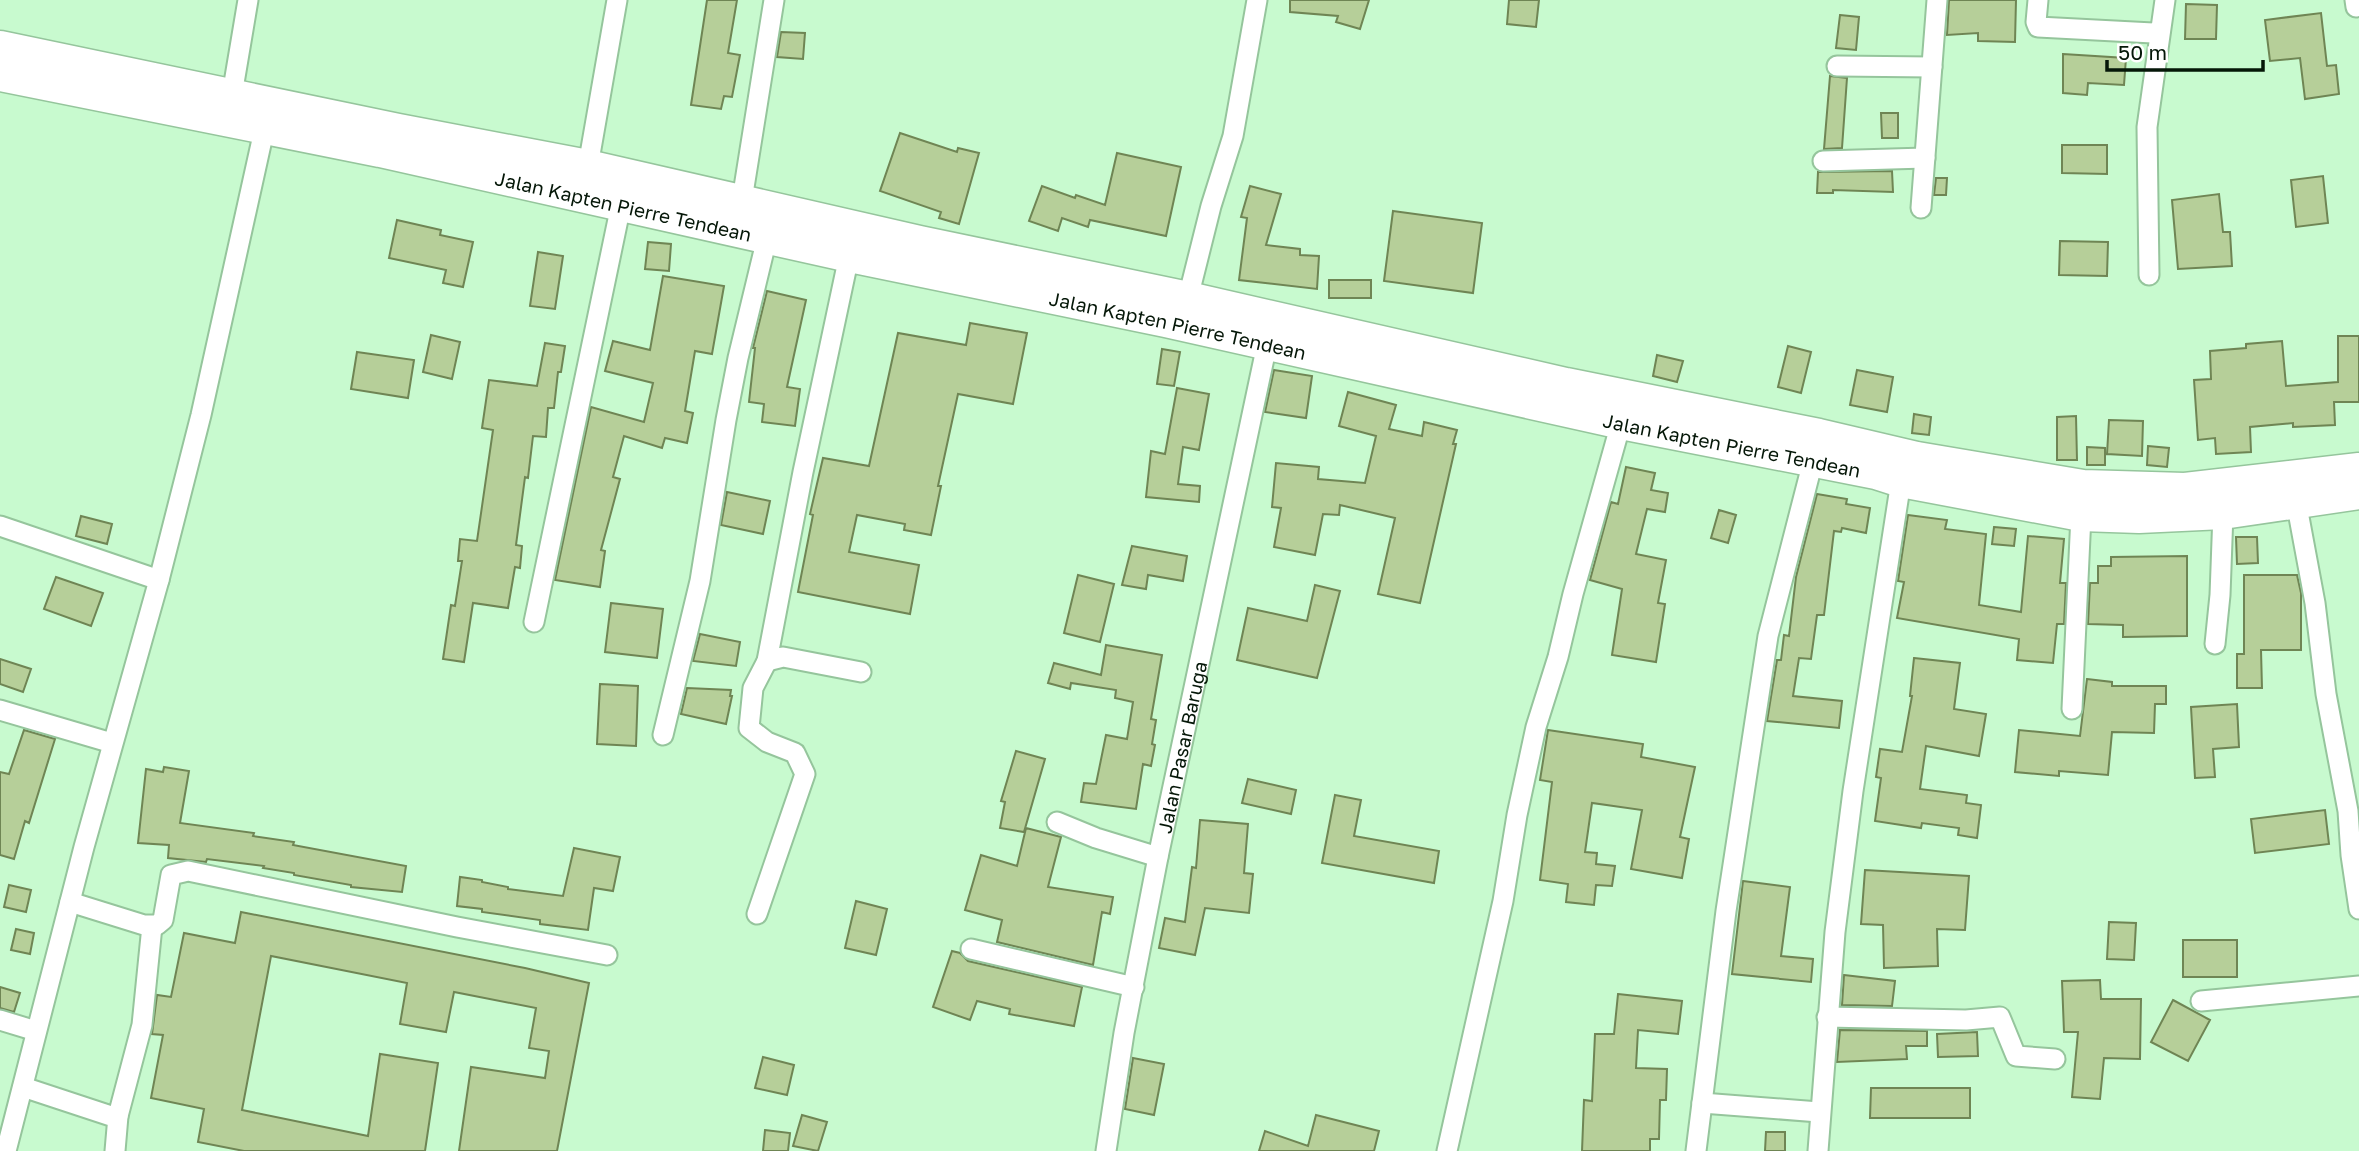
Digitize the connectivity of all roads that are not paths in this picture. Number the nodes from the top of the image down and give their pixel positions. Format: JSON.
{"nodes":[{"id":1,"x":248,"y":0,"type":"edge"},
{"id":2,"x":617,"y":0,"type":"edge"},
{"id":3,"x":774,"y":0,"type":"edge"},
{"id":4,"x":1256,"y":0,"type":"edge"},
{"id":5,"x":1937,"y":0,"type":"edge"},
{"id":6,"x":2038,"y":0,"type":"edge"},
{"id":7,"x":2165,"y":0,"type":"edge"},
{"id":8,"x":2160,"y":31,"type":"junction"},
{"id":9,"x":0,"y":47,"type":"edge"},
{"id":10,"x":1838,"y":66,"type":"dead end"},
{"id":11,"x":1932,"y":67,"type":"junction"},
{"id":12,"x":0,"y":75,"type":"edge"},
{"id":13,"x":232,"y":94,"type":"junction"},
{"id":14,"x":267,"y":115,"type":"junction"},
{"id":15,"x":1925,"y":158,"type":"junction"},
{"id":16,"x":1823,"y":161,"type":"dead end"},
{"id":17,"x":588,"y":166,"type":"junction"},
{"id":18,"x":742,"y":200,"type":"junction"},
{"id":19,"x":621,"y":205,"type":"junction"},
{"id":20,"x":1921,"y":208,"type":"dead end"},
{"id":21,"x":767,"y":238,"type":"junction"},
{"id":22,"x":849,"y":256,"type":"junction"},
{"id":23,"x":2149,"y":275,"type":"dead end"},
{"id":24,"x":1188,"y":298,"type":"junction"},
{"id":25,"x":1270,"y":332,"type":"junction"},
{"id":26,"x":1620,"y":423,"type":"junction"},
{"id":27,"x":1813,"y":461,"type":"junction"},
{"id":28,"x":2359,"y":469,"type":"edge"},
{"id":29,"x":1901,"y":481,"type":"junction"},
{"id":30,"x":2359,"y":493,"type":"edge"},
{"id":31,"x":2296,"y":501,"type":"junction"},
{"id":32,"x":2223,"y":513,"type":"junction"},
{"id":33,"x":2081,"y":515,"type":"junction"},
{"id":34,"x":0,"y":526,"type":"edge"},
{"id":35,"x":159,"y":580,"type":"junction"},
{"id":36,"x":534,"y":622,"type":"dead end"},
{"id":37,"x":2215,"y":644,"type":"dead end"},
{"id":38,"x":767,"y":661,"type":"junction"},
{"id":39,"x":862,"y":671,"type":"dead end"},
{"id":40,"x":2072,"y":709,"type":"dead end"},
{"id":41,"x":0,"y":710,"type":"edge"},
{"id":42,"x":663,"y":735,"type":"dead end"},
{"id":43,"x":112,"y":743,"type":"junction"},
{"id":44,"x":1057,"y":822,"type":"dead end"},
{"id":45,"x":1158,"y":857,"type":"junction"},
{"id":46,"x":70,"y":902,"type":"junction"},
{"id":47,"x":2359,"y":909,"type":"edge"},
{"id":48,"x":757,"y":914,"type":"dead end"},
{"id":49,"x":152,"y":926,"type":"junction"},
{"id":50,"x":971,"y":949,"type":"dead end"},
{"id":51,"x":607,"y":955,"type":"dead end"},
{"id":52,"x":2359,"y":986,"type":"edge"},
{"id":53,"x":1134,"y":987,"type":"junction"},
{"id":54,"x":2201,"y":1001,"type":"dead end"},
{"id":55,"x":1827,"y":1017,"type":"junction"},
{"id":56,"x":0,"y":1020,"type":"edge"},
{"id":57,"x":36,"y":1031,"type":"junction"},
{"id":58,"x":2055,"y":1059,"type":"dead end"},
{"id":59,"x":23,"y":1087,"type":"junction"},
{"id":60,"x":1702,"y":1103,"type":"junction"},
{"id":61,"x":1819,"y":1112,"type":"junction"},
{"id":62,"x":118,"y":1116,"type":"junction"},
{"id":63,"x":6,"y":1151,"type":"edge"},
{"id":64,"x":115,"y":1151,"type":"edge"},
{"id":65,"x":1106,"y":1151,"type":"edge"},
{"id":66,"x":1447,"y":1151,"type":"edge"},
{"id":67,"x":1696,"y":1151,"type":"edge"},
{"id":68,"x":1818,"y":1151,"type":"edge"}],
"edges":[{"from":1,"to":13,"type":"street"},
{"from":2,"to":17,"type":"street"},
{"from":3,"to":18,"type":"street"},
{"from":4,"to":24,"type":"street"},
{"from":5,"to":11,"type":"street"},
{"from":6,"to":8,"type":"street"},
{"from":7,"to":8,"type":"street"},
{"from":8,"to":23,"type":"street"},
{"from":9,"to":13,"type":"highway","name":"Jalan Kapten Pierre Tendean"},
{"from":10,"to":11,"type":"street"},
{"from":11,"to":15,"type":"street"},
{"from":12,"to":14,"type":"highway","name":"Jalan Kapten Pierre Tendean"},
{"from":13,"to":14,"type":"highway","name":"Jalan Kapten Pierre Tendean"},
{"from":14,"to":17,"type":"highway","name":"Jalan Kapten Pierre Tendean"},
{"from":14,"to":19,"type":"highway","name":"Jalan Kapten Pierre Tendean"},
{"from":14,"to":35,"type":"street"},
{"from":15,"to":16,"type":"street"},
{"from":15,"to":20,"type":"street"},
{"from":17,"to":18,"type":"highway","name":"Jalan Kapten Pierre Tendean"},
{"from":18,"to":24,"type":"highway","name":"Jalan Kapten Pierre Tendean"},
{"from":19,"to":21,"type":"highway","name":"Jalan Kapten Pierre Tendean"},
{"from":19,"to":36,"type":"street"},
{"from":21,"to":22,"type":"highway","name":"Jalan Kapten Pierre Tendean"},
{"from":21,"to":42,"type":"street"},
{"from":22,"to":25,"type":"highway","name":"Jalan Kapten Pierre Tendean"},
{"from":22,"to":38,"type":"street"},
{"from":24,"to":25,"type":"highway","name":"Jalan Kapten Pierre Tendean"},
{"from":25,"to":26,"type":"highway","name":"Jalan Kapten Pierre Tendean"},
{"from":25,"to":28,"type":"highway","name":"Jalan Kapten Pierre Tendean"},
{"from":25,"to":45,"type":"street","name":"Jalan Pasar Baruga"},
{"from":26,"to":27,"type":"highway","name":"Jalan Kapten Pierre Tendean"},
{"from":26,"to":66,"type":"street"},
{"from":27,"to":29,"type":"highway","name":"Jalan Kapten Pierre Tendean"},
{"from":27,"to":60,"type":"street"},
{"from":29,"to":33,"type":"highway","name":"Jalan Kapten Pierre Tendean"},
{"from":29,"to":55,"type":"street"},
{"from":30,"to":31,"type":"highway","name":"Jalan Kapten Pierre Tendean"},
{"from":31,"to":32,"type":"highway","name":"Jalan Kapten Pierre Tendean"},
{"from":31,"to":47,"type":"street"},
{"from":32,"to":33,"type":"highway","name":"Jalan Kapten Pierre Tendean"},
{"from":32,"to":37,"type":"street"},
{"from":33,"to":40,"type":"street"},
{"from":34,"to":35,"type":"street"},
{"from":35,"to":43,"type":"street"},
{"from":38,"to":39,"type":"street"},
{"from":38,"to":48,"type":"street"},
{"from":41,"to":43,"type":"street"},
{"from":43,"to":46,"type":"street"},
{"from":44,"to":45,"type":"street"},
{"from":45,"to":53,"type":"street","name":"Jalan Pasar Baruga"},
{"from":46,"to":49,"type":"street"},
{"from":46,"to":57,"type":"street"},
{"from":49,"to":51,"type":"street"},
{"from":49,"to":62,"type":"street"},
{"from":50,"to":53,"type":"street"},
{"from":52,"to":54,"type":"street"},
{"from":53,"to":65,"type":"street","name":"Jalan Pasar Baruga"},
{"from":55,"to":58,"type":"street"},
{"from":55,"to":61,"type":"street"},
{"from":56,"to":57,"type":"street"},
{"from":57,"to":59,"type":"street"},
{"from":59,"to":62,"type":"street"},
{"from":59,"to":63,"type":"street"},
{"from":60,"to":61,"type":"street"},
{"from":60,"to":67,"type":"street"},
{"from":61,"to":68,"type":"street"},
{"from":62,"to":64,"type":"street"}]}
